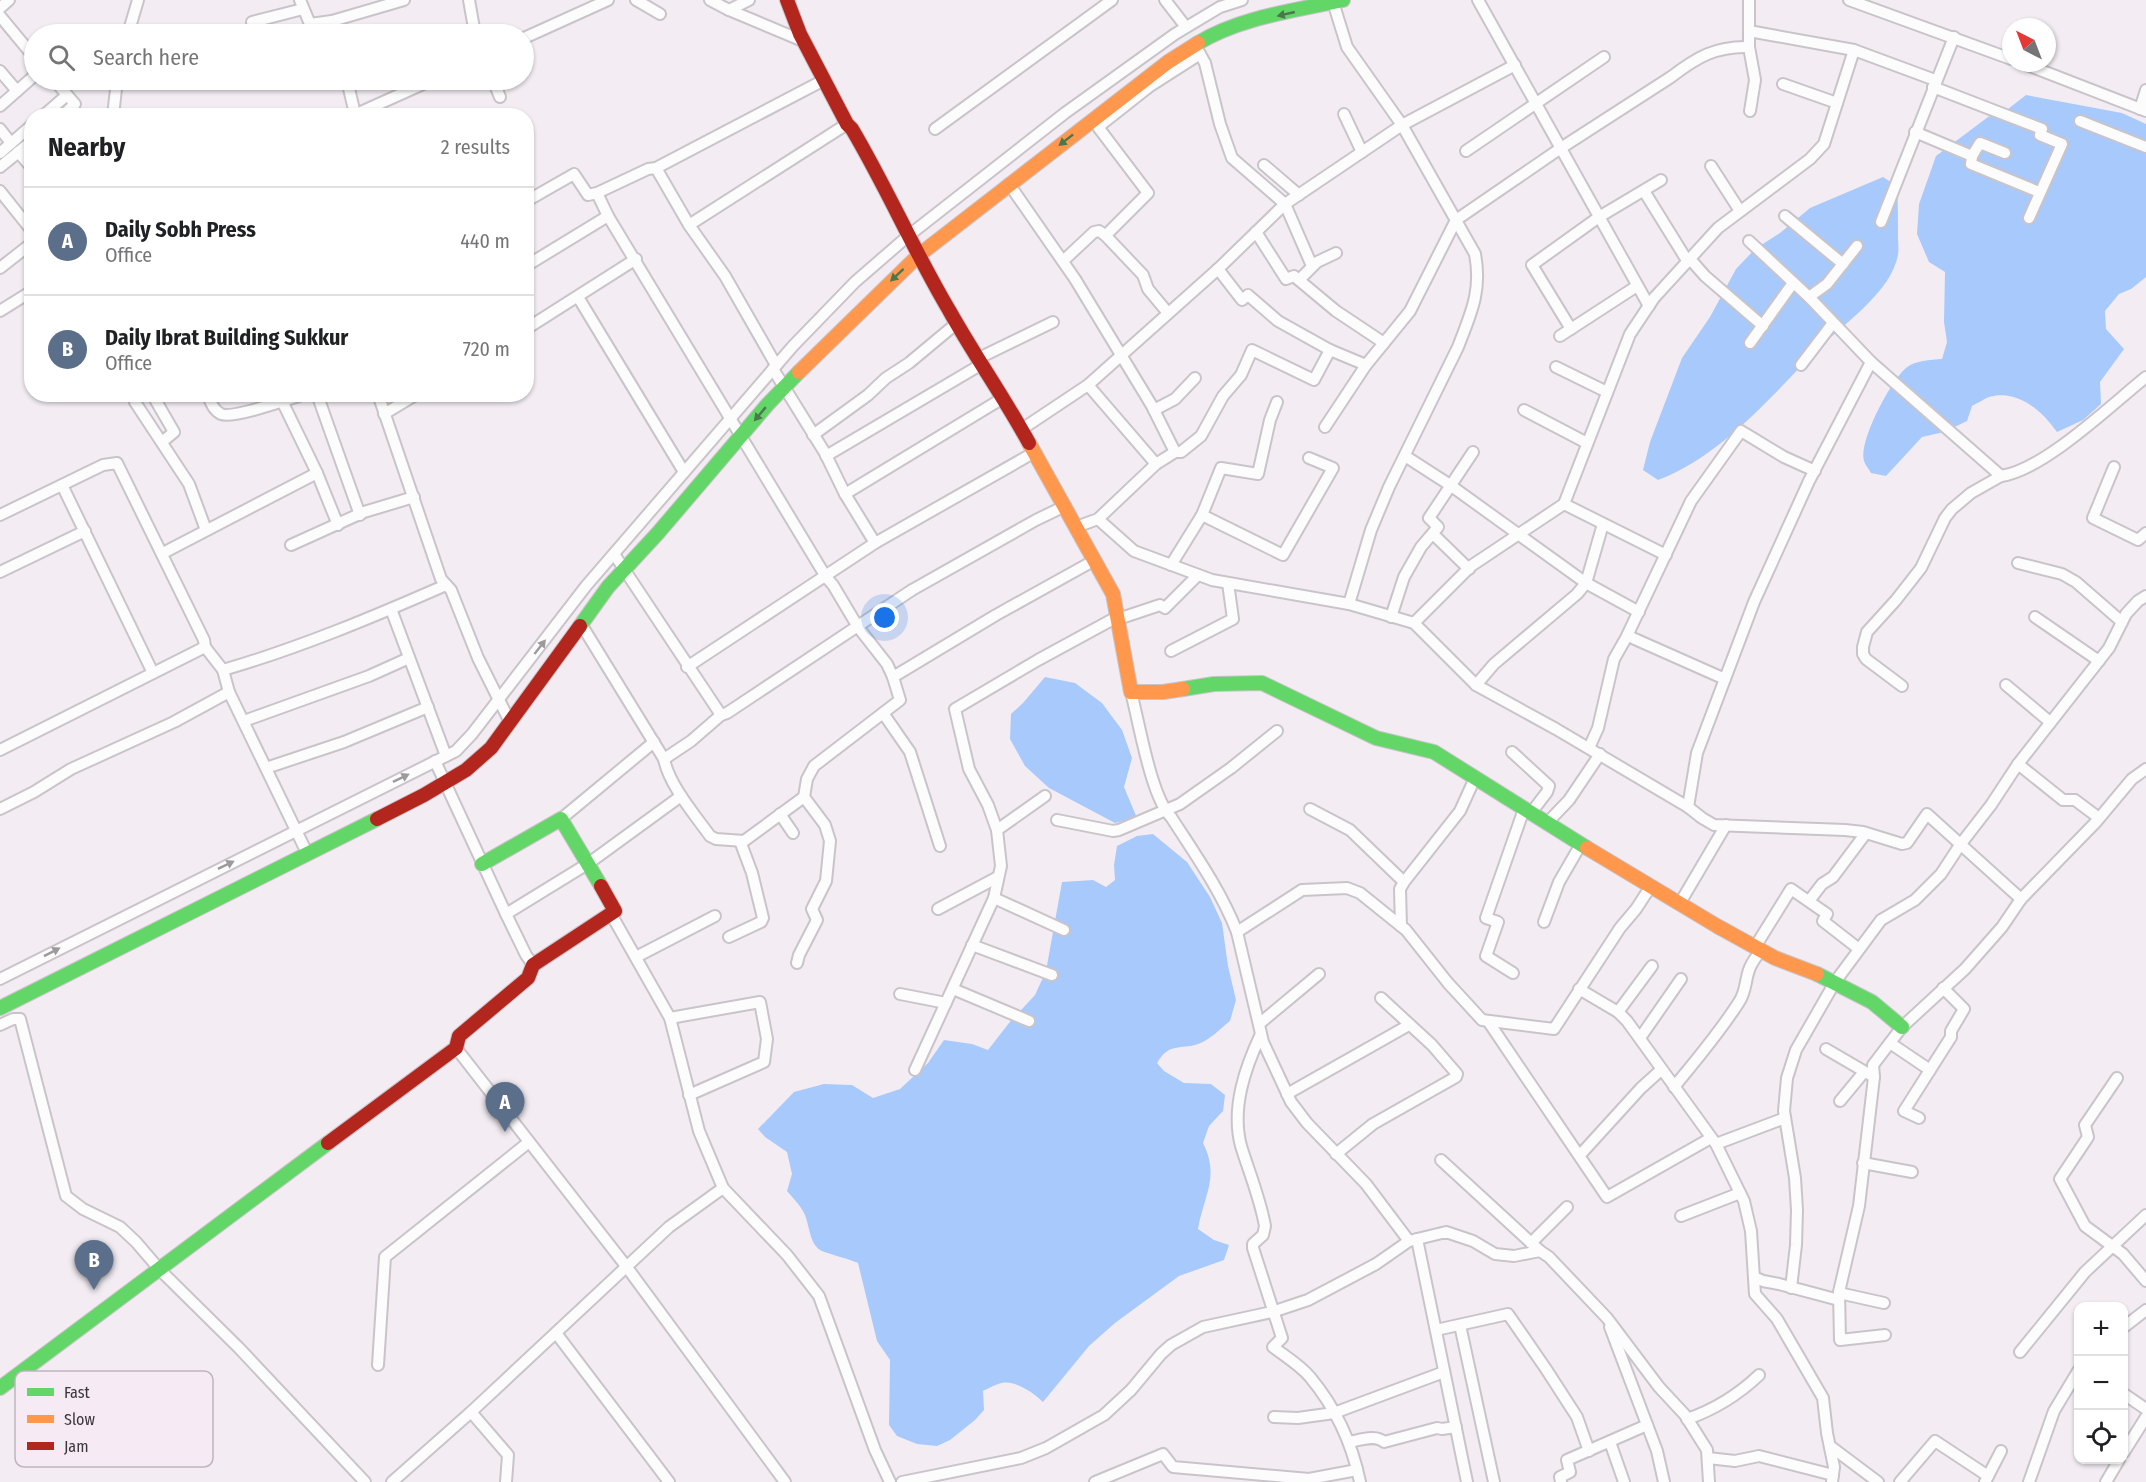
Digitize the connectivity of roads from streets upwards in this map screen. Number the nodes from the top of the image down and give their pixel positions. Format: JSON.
{"nodes":[{"id":1,"x":9,"y":0,"type":"edge"},
{"id":2,"x":138,"y":0,"type":"edge"},
{"id":3,"x":404,"y":0,"type":"edge"},
{"id":4,"x":469,"y":0,"type":"edge"},
{"id":5,"x":608,"y":0,"type":"edge"},
{"id":6,"x":636,"y":0,"type":"edge"},
{"id":7,"x":710,"y":0,"type":"edge"},
{"id":8,"x":749,"y":0,"type":"edge"},
{"id":9,"x":787,"y":0,"type":"edge"},
{"id":10,"x":1112,"y":0,"type":"edge"},
{"id":11,"x":1165,"y":0,"type":"edge"},
{"id":12,"x":1242,"y":0,"type":"edge"},
{"id":13,"x":1478,"y":0,"type":"edge"},
{"id":14,"x":1749,"y":0,"type":"edge"},
{"id":15,"x":1848,"y":0,"type":"edge"},
{"id":16,"x":1338,"y":1,"type":"edge"},
{"id":17,"x":301,"y":4,"type":"edge"},
{"id":18,"x":377,"y":4,"type":"edge"},
{"id":19,"x":0,"y":8,"type":"edge"},
{"id":20,"x":729,"y":10,"type":"junction"},
{"id":21,"x":660,"y":14,"type":"dead end"},
{"id":22,"x":0,"y":16,"type":"edge"},
{"id":23,"x":332,"y":21,"type":"junction"},
{"id":24,"x":252,"y":22,"type":"dead end"},
{"id":25,"x":131,"y":24,"type":"edge"},
{"id":26,"x":333,"y":24,"type":"edge"},
{"id":27,"x":473,"y":24,"type":"edge"},
{"id":28,"x":1186,"y":27,"type":"junction"},
{"id":29,"x":1749,"y":31,"type":"junction"},
{"id":30,"x":534,"y":33,"type":"edge"},
{"id":31,"x":1954,"y":37,"type":"junction"},
{"id":32,"x":803,"y":41,"type":"junction"},
{"id":33,"x":24,"y":45,"type":"edge"},
{"id":34,"x":1749,"y":47,"type":"junction"},
{"id":35,"x":1197,"y":50,"type":"junction"},
{"id":36,"x":1854,"y":50,"type":"junction"},
{"id":37,"x":2002,"y":56,"type":"edge"},
{"id":38,"x":1604,"y":57,"type":"dead end"},
{"id":39,"x":1515,"y":65,"type":"junction"},
{"id":40,"x":0,"y":71,"type":"edge"},
{"id":41,"x":2045,"y":72,"type":"edge"},
{"id":42,"x":824,"y":80,"type":"junction"},
{"id":43,"x":1934,"y":83,"type":"junction"},
{"id":44,"x":24,"y":84,"type":"edge"},
{"id":45,"x":1783,"y":84,"type":"dead end"},
{"id":46,"x":63,"y":90,"type":"edge"},
{"id":47,"x":116,"y":90,"type":"edge"},
{"id":48,"x":348,"y":90,"type":"edge"},
{"id":49,"x":410,"y":90,"type":"edge"},
{"id":50,"x":497,"y":90,"type":"edge"},
{"id":51,"x":2146,"y":90,"type":"edge"},
{"id":52,"x":16,"y":91,"type":"junction"},
{"id":53,"x":67,"y":95,"type":"junction"},
{"id":54,"x":500,"y":97,"type":"dead end"},
{"id":55,"x":1837,"y":102,"type":"junction"},
{"id":56,"x":1537,"y":105,"type":"junction"},
{"id":57,"x":0,"y":106,"type":"edge"},
{"id":58,"x":52,"y":108,"type":"edge"},
{"id":59,"x":71,"y":108,"type":"edge"},
{"id":60,"x":114,"y":108,"type":"edge"},
{"id":61,"x":352,"y":108,"type":"edge"},
{"id":62,"x":370,"y":108,"type":"edge"},
{"id":63,"x":2143,"y":110,"type":"edge"},
{"id":64,"x":1750,"y":111,"type":"dead end"},
{"id":65,"x":1344,"y":114,"type":"dead end"},
{"id":66,"x":2080,"y":121,"type":"dead end"},
{"id":67,"x":847,"y":124,"type":"junction"},
{"id":68,"x":1402,"y":125,"type":"junction"},
{"id":69,"x":0,"y":129,"type":"edge"},
{"id":70,"x":935,"y":129,"type":"dead end"},
{"id":71,"x":1915,"y":132,"type":"junction"},
{"id":72,"x":24,"y":135,"type":"edge"},
{"id":73,"x":24,"y":144,"type":"edge"},
{"id":74,"x":2146,"y":147,"type":"edge"},
{"id":75,"x":14,"y":148,"type":"junction"},
{"id":76,"x":1561,"y":148,"type":"junction"},
{"id":77,"x":1362,"y":152,"type":"junction"},
{"id":78,"x":1466,"y":152,"type":"dead end"},
{"id":79,"x":0,"y":153,"type":"edge"},
{"id":80,"x":2005,"y":153,"type":"dead end"},
{"id":81,"x":1972,"y":156,"type":"junction"},
{"id":82,"x":24,"y":159,"type":"edge"},
{"id":83,"x":1264,"y":165,"type":"dead end"},
{"id":84,"x":1711,"y":166,"type":"dead end"},
{"id":85,"x":0,"y":167,"type":"edge"},
{"id":86,"x":656,"y":168,"type":"junction"},
{"id":87,"x":1661,"y":180,"type":"dead end"},
{"id":88,"x":1009,"y":184,"type":"junction"},
{"id":89,"x":0,"y":191,"type":"edge"},
{"id":90,"x":1644,"y":191,"type":"junction"},
{"id":91,"x":2039,"y":192,"type":"junction"},
{"id":92,"x":597,"y":193,"type":"junction"},
{"id":93,"x":1299,"y":195,"type":"junction"},
{"id":94,"x":534,"y":197,"type":"edge"},
{"id":95,"x":1285,"y":204,"type":"junction"},
{"id":96,"x":1740,"y":211,"type":"junction"},
{"id":97,"x":608,"y":216,"type":"junction"},
{"id":98,"x":1785,"y":216,"type":"dead end"},
{"id":99,"x":1599,"y":217,"type":"junction"},
{"id":100,"x":2029,"y":218,"type":"dead end"},
{"id":101,"x":1456,"y":220,"type":"junction"},
{"id":102,"x":24,"y":221,"type":"edge"},
{"id":103,"x":1881,"y":222,"type":"dead end"},
{"id":104,"x":689,"y":225,"type":"junction"},
{"id":105,"x":1256,"y":232,"type":"junction"},
{"id":106,"x":1105,"y":235,"type":"junction"},
{"id":107,"x":908,"y":236,"type":"junction"},
{"id":108,"x":1749,"y":241,"type":"dead end"},
{"id":109,"x":1857,"y":246,"type":"dead end"},
{"id":110,"x":24,"y":249,"type":"edge"},
{"id":111,"x":1336,"y":253,"type":"dead end"},
{"id":112,"x":919,"y":255,"type":"junction"},
{"id":113,"x":636,"y":259,"type":"junction"},
{"id":114,"x":1689,"y":260,"type":"junction"},
{"id":115,"x":534,"y":261,"type":"edge"},
{"id":116,"x":1063,"y":261,"type":"junction"},
{"id":117,"x":1843,"y":264,"type":"junction"},
{"id":118,"x":1312,"y":266,"type":"junction"},
{"id":119,"x":0,"y":268,"type":"edge"},
{"id":120,"x":1218,"y":269,"type":"junction"},
{"id":121,"x":1299,"y":280,"type":"junction"},
{"id":122,"x":1793,"y":283,"type":"junction"},
{"id":123,"x":1637,"y":286,"type":"junction"},
{"id":124,"x":24,"y":296,"type":"edge"},
{"id":125,"x":578,"y":297,"type":"junction"},
{"id":126,"x":1809,"y":297,"type":"junction"},
{"id":127,"x":1649,"y":306,"type":"junction"},
{"id":128,"x":0,"y":311,"type":"edge"},
{"id":129,"x":1168,"y":313,"type":"junction"},
{"id":130,"x":1053,"y":322,"type":"dead end"},
{"id":131,"x":957,"y":323,"type":"junction"},
{"id":132,"x":1833,"y":323,"type":"junction"},
{"id":133,"x":534,"y":324,"type":"edge"},
{"id":134,"x":1763,"y":326,"type":"junction"},
{"id":135,"x":1571,"y":329,"type":"junction"},
{"id":136,"x":1560,"y":336,"type":"dead end"},
{"id":137,"x":1384,"y":343,"type":"junction"},
{"id":138,"x":1750,"y":343,"type":"dead end"},
{"id":139,"x":1330,"y":350,"type":"junction"},
{"id":140,"x":1120,"y":356,"type":"junction"},
{"id":141,"x":980,"y":361,"type":"junction"},
{"id":142,"x":1871,"y":362,"type":"junction"},
{"id":143,"x":1365,"y":365,"type":"junction"},
{"id":144,"x":1801,"y":365,"type":"dead end"},
{"id":145,"x":775,"y":367,"type":"junction"},
{"id":146,"x":1556,"y":367,"type":"dead end"},
{"id":147,"x":2146,"y":377,"type":"edge"},
{"id":148,"x":1195,"y":378,"type":"dead end"},
{"id":149,"x":1088,"y":385,"type":"junction"},
{"id":150,"x":783,"y":388,"type":"junction"},
{"id":151,"x":1607,"y":392,"type":"junction"},
{"id":152,"x":1003,"y":398,"type":"junction"},
{"id":153,"x":135,"y":402,"type":"dead end"},
{"id":154,"x":157,"y":402,"type":"edge"},
{"id":155,"x":212,"y":402,"type":"edge"},
{"id":156,"x":279,"y":402,"type":"edge"},
{"id":157,"x":282,"y":402,"type":"edge"},
{"id":158,"x":320,"y":402,"type":"edge"},
{"id":159,"x":380,"y":402,"type":"edge"},
{"id":160,"x":404,"y":402,"type":"edge"},
{"id":161,"x":1277,"y":402,"type":"dead end"},
{"id":162,"x":1154,"y":410,"type":"junction"},
{"id":163,"x":1524,"y":410,"type":"dead end"},
{"id":164,"x":384,"y":414,"type":"junction"},
{"id":165,"x":731,"y":417,"type":"junction"},
{"id":166,"x":1324,"y":427,"type":"dead end"},
{"id":167,"x":1022,"y":429,"type":"junction"},
{"id":168,"x":813,"y":435,"type":"junction"},
{"id":169,"x":741,"y":436,"type":"junction"},
{"id":170,"x":162,"y":442,"type":"junction"},
{"id":171,"x":1587,"y":443,"type":"junction"},
{"id":172,"x":1035,"y":452,"type":"junction"},
{"id":173,"x":1175,"y":452,"type":"junction"},
{"id":174,"x":1473,"y":452,"type":"dead end"},
{"id":175,"x":826,"y":456,"type":"junction"},
{"id":176,"x":1405,"y":456,"type":"junction"},
{"id":177,"x":1309,"y":458,"type":"dead end"},
{"id":178,"x":1156,"y":464,"type":"junction"},
{"id":179,"x":2114,"y":467,"type":"dead end"},
{"id":180,"x":1815,"y":471,"type":"junction"},
{"id":181,"x":684,"y":472,"type":"junction"},
{"id":182,"x":317,"y":473,"type":"junction"},
{"id":183,"x":2001,"y":476,"type":"junction"},
{"id":184,"x":62,"y":485,"type":"junction"},
{"id":185,"x":1450,"y":485,"type":"junction"},
{"id":186,"x":845,"y":494,"type":"junction"},
{"id":187,"x":414,"y":497,"type":"junction"},
{"id":188,"x":1564,"y":504,"type":"junction"},
{"id":189,"x":1065,"y":506,"type":"junction"},
{"id":190,"x":0,"y":515,"type":"edge"},
{"id":191,"x":360,"y":515,"type":"junction"},
{"id":192,"x":1202,"y":515,"type":"junction"},
{"id":193,"x":645,"y":517,"type":"junction"},
{"id":194,"x":1098,"y":519,"type":"junction"},
{"id":195,"x":1604,"y":524,"type":"junction"},
{"id":196,"x":338,"y":525,"type":"junction"},
{"id":197,"x":1077,"y":527,"type":"junction"},
{"id":198,"x":206,"y":530,"type":"junction"},
{"id":199,"x":85,"y":531,"type":"junction"},
{"id":200,"x":658,"y":533,"type":"junction"},
{"id":201,"x":2146,"y":533,"type":"edge"},
{"id":202,"x":1433,"y":534,"type":"junction"},
{"id":203,"x":1519,"y":534,"type":"junction"},
{"id":204,"x":875,"y":543,"type":"junction"},
{"id":205,"x":291,"y":545,"type":"dead end"},
{"id":206,"x":163,"y":553,"type":"junction"},
{"id":207,"x":614,"y":554,"type":"junction"},
{"id":208,"x":1666,"y":555,"type":"junction"},
{"id":209,"x":1095,"y":560,"type":"junction"},
{"id":210,"x":2018,"y":563,"type":"dead end"},
{"id":211,"x":1171,"y":565,"type":"junction"},
{"id":212,"x":1469,"y":569,"type":"junction"},
{"id":213,"x":624,"y":570,"type":"junction"},
{"id":214,"x":0,"y":572,"type":"edge"},
{"id":215,"x":1198,"y":575,"type":"junction"},
{"id":216,"x":826,"y":577,"type":"junction"},
{"id":217,"x":1228,"y":583,"type":"junction"},
{"id":218,"x":1586,"y":583,"type":"junction"},
{"id":219,"x":446,"y":585,"type":"junction"},
{"id":220,"x":2146,"y":596,"type":"edge"},
{"id":221,"x":1349,"y":604,"type":"junction"},
{"id":222,"x":391,"y":609,"type":"junction"},
{"id":223,"x":1639,"y":612,"type":"junction"},
{"id":224,"x":1391,"y":616,"type":"junction"},
{"id":225,"x":2035,"y":617,"type":"dead end"},
{"id":226,"x":1117,"y":618,"type":"junction"},
{"id":227,"x":2122,"y":622,"type":"junction"},
{"id":228,"x":1414,"y":623,"type":"junction"},
{"id":229,"x":581,"y":624,"type":"junction"},
{"id":230,"x":858,"y":627,"type":"junction"},
{"id":231,"x":1628,"y":636,"type":"junction"},
{"id":232,"x":205,"y":647,"type":"junction"},
{"id":233,"x":1171,"y":651,"type":"dead end"},
{"id":234,"x":410,"y":658,"type":"junction"},
{"id":235,"x":2099,"y":661,"type":"junction"},
{"id":236,"x":687,"y":667,"type":"junction"},
{"id":237,"x":223,"y":670,"type":"junction"},
{"id":238,"x":153,"y":673,"type":"junction"},
{"id":239,"x":893,"y":677,"type":"junction"},
{"id":240,"x":1725,"y":679,"type":"junction"},
{"id":241,"x":1476,"y":685,"type":"junction"},
{"id":242,"x":2006,"y":685,"type":"dead end"},
{"id":243,"x":1902,"y":686,"type":"dead end"},
{"id":244,"x":229,"y":692,"type":"junction"},
{"id":245,"x":1131,"y":692,"type":"junction"},
{"id":246,"x":499,"y":700,"type":"junction"},
{"id":247,"x":428,"y":707,"type":"junction"},
{"id":248,"x":883,"y":713,"type":"junction"},
{"id":249,"x":721,"y":715,"type":"junction"},
{"id":250,"x":244,"y":721,"type":"junction"},
{"id":251,"x":510,"y":722,"type":"junction"},
{"id":252,"x":2050,"y":722,"type":"junction"},
{"id":253,"x":1277,"y":731,"type":"dead end"},
{"id":254,"x":654,"y":742,"type":"junction"},
{"id":255,"x":1589,"y":748,"type":"junction"},
{"id":256,"x":0,"y":750,"type":"edge"},
{"id":257,"x":1512,"y":752,"type":"dead end"},
{"id":258,"x":1600,"y":754,"type":"junction"},
{"id":259,"x":447,"y":756,"type":"junction"},
{"id":260,"x":664,"y":759,"type":"junction"},
{"id":261,"x":435,"y":761,"type":"junction"},
{"id":262,"x":2018,"y":764,"type":"junction"},
{"id":263,"x":266,"y":768,"type":"junction"},
{"id":264,"x":2146,"y":770,"type":"edge"},
{"id":265,"x":1475,"y":778,"type":"junction"},
{"id":266,"x":444,"y":783,"type":"junction"},
{"id":267,"x":681,"y":796,"type":"junction"},
{"id":268,"x":804,"y":796,"type":"junction"},
{"id":269,"x":1045,"y":796,"type":"dead end"},
{"id":270,"x":1688,"y":807,"type":"junction"},
{"id":271,"x":0,"y":809,"type":"edge"},
{"id":272,"x":1165,"y":810,"type":"junction"},
{"id":273,"x":1310,"y":810,"type":"dead end"},
{"id":274,"x":1527,"y":811,"type":"junction"},
{"id":275,"x":780,"y":814,"type":"junction"},
{"id":276,"x":561,"y":819,"type":"junction"},
{"id":277,"x":2099,"y":819,"type":"junction"},
{"id":278,"x":1057,"y":820,"type":"dead end"},
{"id":279,"x":1547,"y":823,"type":"junction"},
{"id":280,"x":1726,"y":825,"type":"junction"},
{"id":281,"x":296,"y":830,"type":"junction"},
{"id":282,"x":997,"y":830,"type":"junction"},
{"id":283,"x":793,"y":833,"type":"dead end"},
{"id":284,"x":1866,"y":833,"type":"junction"},
{"id":285,"x":740,"y":841,"type":"junction"},
{"id":286,"x":1581,"y":844,"type":"junction"},
{"id":287,"x":1960,"y":845,"type":"junction"},
{"id":288,"x":940,"y":846,"type":"dead end"},
{"id":289,"x":307,"y":854,"type":"junction"},
{"id":290,"x":589,"y":863,"type":"junction"},
{"id":291,"x":483,"y":864,"type":"junction"},
{"id":292,"x":998,"y":877,"type":"junction"},
{"id":293,"x":1404,"y":882,"type":"junction"},
{"id":294,"x":1651,"y":886,"type":"junction"},
{"id":295,"x":994,"y":898,"type":"junction"},
{"id":296,"x":2021,"y":899,"type":"junction"},
{"id":297,"x":1809,"y":901,"type":"junction"},
{"id":298,"x":1680,"y":903,"type":"junction"},
{"id":299,"x":938,"y":909,"type":"dead end"},
{"id":300,"x":506,"y":914,"type":"junction"},
{"id":301,"x":611,"y":914,"type":"junction"},
{"id":302,"x":715,"y":916,"type":"dead end"},
{"id":303,"x":1544,"y":922,"type":"dead end"},
{"id":304,"x":1401,"y":926,"type":"junction"},
{"id":305,"x":1064,"y":930,"type":"dead end"},
{"id":306,"x":1238,"y":932,"type":"junction"},
{"id":307,"x":729,"y":937,"type":"dead end"},
{"id":308,"x":972,"y":945,"type":"junction"},
{"id":309,"x":1758,"y":948,"type":"junction"},
{"id":310,"x":1859,"y":949,"type":"junction"},
{"id":311,"x":636,"y":957,"type":"junction"},
{"id":312,"x":797,"y":963,"type":"dead end"},
{"id":313,"x":533,"y":965,"type":"junction"},
{"id":314,"x":1652,"y":966,"type":"dead end"},
{"id":315,"x":1513,"y":973,"type":"dead end"},
{"id":316,"x":1318,"y":974,"type":"dead end"},
{"id":317,"x":1052,"y":975,"type":"dead end"},
{"id":318,"x":0,"y":979,"type":"edge"},
{"id":319,"x":1681,"y":979,"type":"dead end"},
{"id":320,"x":1835,"y":982,"type":"junction"},
{"id":321,"x":1943,"y":988,"type":"junction"},
{"id":322,"x":952,"y":989,"type":"junction"},
{"id":323,"x":1579,"y":989,"type":"junction"},
{"id":324,"x":900,"y":994,"type":"dead end"},
{"id":325,"x":1381,"y":999,"type":"dead end"},
{"id":326,"x":946,"y":1003,"type":"junction"},
{"id":327,"x":0,"y":1008,"type":"edge"},
{"id":328,"x":1618,"y":1012,"type":"junction"},
{"id":329,"x":670,"y":1018,"type":"junction"},
{"id":330,"x":1029,"y":1021,"type":"dead end"},
{"id":331,"x":1488,"y":1021,"type":"junction"},
{"id":332,"x":0,"y":1025,"type":"edge"},
{"id":333,"x":1409,"y":1025,"type":"junction"},
{"id":334,"x":1902,"y":1027,"type":"junction"},
{"id":335,"x":1260,"y":1029,"type":"junction"},
{"id":336,"x":1640,"y":1038,"type":"junction"},
{"id":337,"x":1890,"y":1043,"type":"junction"},
{"id":338,"x":456,"y":1048,"type":"junction"},
{"id":339,"x":1826,"y":1049,"type":"dead end"},
{"id":340,"x":915,"y":1070,"type":"dead end"},
{"id":341,"x":1661,"y":1070,"type":"junction"},
{"id":342,"x":1930,"y":1070,"type":"junction"},
{"id":343,"x":1864,"y":1072,"type":"junction"},
{"id":344,"x":1874,"y":1077,"type":"junction"},
{"id":345,"x":2117,"y":1078,"type":"dead end"},
{"id":346,"x":1674,"y":1087,"type":"junction"},
{"id":347,"x":1287,"y":1094,"type":"junction"},
{"id":348,"x":689,"y":1095,"type":"junction"},
{"id":349,"x":1840,"y":1101,"type":"dead end"},
{"id":350,"x":1785,"y":1118,"type":"junction"},
{"id":351,"x":1919,"y":1118,"type":"dead end"},
{"id":352,"x":1713,"y":1141,"type":"junction"},
{"id":353,"x":529,"y":1142,"type":"junction"},
{"id":354,"x":1336,"y":1154,"type":"junction"},
{"id":355,"x":1580,"y":1155,"type":"junction"},
{"id":356,"x":1442,"y":1160,"type":"dead end"},
{"id":357,"x":1863,"y":1163,"type":"junction"},
{"id":358,"x":1912,"y":1172,"type":"dead end"},
{"id":359,"x":723,"y":1188,"type":"junction"},
{"id":360,"x":1740,"y":1193,"type":"junction"},
{"id":361,"x":1567,"y":1207,"type":"dead end"},
{"id":362,"x":2146,"y":1215,"type":"edge"},
{"id":363,"x":1681,"y":1216,"type":"dead end"},
{"id":364,"x":1413,"y":1240,"type":"junction"},
{"id":365,"x":1531,"y":1243,"type":"junction"},
{"id":366,"x":2112,"y":1246,"type":"junction"},
{"id":367,"x":1540,"y":1251,"type":"junction"},
{"id":368,"x":626,"y":1266,"type":"junction"},
{"id":369,"x":160,"y":1270,"type":"junction"},
{"id":370,"x":1754,"y":1277,"type":"junction"},
{"id":371,"x":2146,"y":1281,"type":"edge"},
{"id":372,"x":1791,"y":1288,"type":"junction"},
{"id":373,"x":1839,"y":1297,"type":"junction"},
{"id":374,"x":1884,"y":1303,"type":"dead end"},
{"id":375,"x":2146,"y":1310,"type":"edge"},
{"id":376,"x":1272,"y":1312,"type":"junction"},
{"id":377,"x":1607,"y":1318,"type":"junction"},
{"id":378,"x":2128,"y":1324,"type":"edge"},
{"id":379,"x":1460,"y":1325,"type":"junction"},
{"id":380,"x":1436,"y":1330,"type":"junction"},
{"id":381,"x":556,"y":1333,"type":"junction"},
{"id":382,"x":1885,"y":1335,"type":"dead end"},
{"id":383,"x":2020,"y":1352,"type":"dead end"},
{"id":384,"x":378,"y":1365,"type":"dead end"},
{"id":385,"x":23,"y":1371,"type":"edge"},
{"id":386,"x":1444,"y":1372,"type":"junction"},
{"id":387,"x":1759,"y":1375,"type":"dead end"},
{"id":388,"x":15,"y":1377,"type":"edge"},
{"id":389,"x":2074,"y":1379,"type":"edge"},
{"id":390,"x":0,"y":1388,"type":"edge"},
{"id":391,"x":2128,"y":1397,"type":"edge"},
{"id":392,"x":2146,"y":1409,"type":"edge"},
{"id":393,"x":471,"y":1412,"type":"junction"},
{"id":394,"x":1334,"y":1413,"type":"junction"},
{"id":395,"x":1274,"y":1417,"type":"dead end"},
{"id":396,"x":2146,"y":1417,"type":"edge"},
{"id":397,"x":1687,"y":1419,"type":"junction"},
{"id":398,"x":1647,"y":1425,"type":"junction"},
{"id":399,"x":1456,"y":1427,"type":"junction"},
{"id":400,"x":1349,"y":1442,"type":"junction"},
{"id":401,"x":1610,"y":1442,"type":"junction"},
{"id":402,"x":1830,"y":1446,"type":"junction"},
{"id":403,"x":2128,"y":1446,"type":"edge"},
{"id":404,"x":1589,"y":1451,"type":"junction"},
{"id":405,"x":2001,"y":1451,"type":"dead end"},
{"id":406,"x":1708,"y":1458,"type":"junction"},
{"id":407,"x":2117,"y":1464,"type":"edge"},
{"id":408,"x":1357,"y":1470,"type":"junction"},
{"id":409,"x":1833,"y":1478,"type":"edge"},
{"id":410,"x":1986,"y":1479,"type":"edge"},
{"id":411,"x":365,"y":1482,"type":"edge"},
{"id":412,"x":392,"y":1482,"type":"edge"},
{"id":413,"x":506,"y":1482,"type":"edge"},
{"id":414,"x":669,"y":1482,"type":"edge"},
{"id":415,"x":785,"y":1482,"type":"edge"},
{"id":416,"x":890,"y":1482,"type":"edge"},
{"id":417,"x":902,"y":1482,"type":"edge"},
{"id":418,"x":1095,"y":1482,"type":"edge"},
{"id":419,"x":1359,"y":1482,"type":"edge"},
{"id":420,"x":1467,"y":1482,"type":"edge"},
{"id":421,"x":1494,"y":1482,"type":"edge"},
{"id":422,"x":1562,"y":1482,"type":"edge"},
{"id":423,"x":1624,"y":1482,"type":"edge"},
{"id":424,"x":1664,"y":1482,"type":"edge"},
{"id":425,"x":1710,"y":1482,"type":"edge"},
{"id":426,"x":1878,"y":1482,"type":"edge"},
{"id":427,"x":1900,"y":1482,"type":"edge"},
{"id":428,"x":2030,"y":1482,"type":"edge"},
{"id":429,"x":2106,"y":1482,"type":"edge"}],
"edges":[{"from":1,"to":19,"type":"street"},
{"from":2,"to":25,"type":"street"},
{"from":3,"to":18,"type":"street"},
{"from":4,"to":27,"type":"street"},
{"from":5,"to":30,"type":"street"},
{"from":6,"to":21,"type":"street"},
{"from":7,"to":20,"type":"street"},
{"from":8,"to":20,"type":"street"},
{"from":9,"to":32,"type":"street"},
{"from":10,"to":70,"type":"street"},
{"from":11,"to":28,"type":"street"},
{"from":12,"to":28,"type":"street"},
{"from":13,"to":39,"type":"street"},
{"from":14,"to":29,"type":"street"},
{"from":15,"to":31,"type":"street"},
{"from":16,"to":35,"type":"street","one_way":true},
{"from":16,"to":68,"type":"street"},
{"from":17,"to":23,"type":"street"},
{"from":17,"to":24,"type":"street"},
{"from":18,"to":23,"type":"street"},
{"from":20,"to":32,"type":"street"},
{"from":22,"to":33,"type":"street"},
{"from":23,"to":26,"type":"street"},
{"from":28,"to":107,"type":"street"},
{"from":29,"to":34,"type":"street"},
{"from":29,"to":36,"type":"street"},
{"from":31,"to":37,"type":"street"},
{"from":31,"to":43,"type":"street"},
{"from":32,"to":42,"type":"street"},
{"from":34,"to":64,"type":"street"},
{"from":34,"to":76,"type":"street"},
{"from":35,"to":88,"type":"street","one_way":true},
{"from":35,"to":95,"type":"street"},
{"from":35,"to":106,"type":"street"},
{"from":36,"to":43,"type":"street"},
{"from":36,"to":55,"type":"street"},
{"from":38,"to":56,"type":"street"},
{"from":39,"to":56,"type":"street"},
{"from":39,"to":68,"type":"street"},
{"from":40,"to":52,"type":"street"},
{"from":41,"to":63,"type":"street"},
{"from":42,"to":67,"type":"street"},
{"from":42,"to":86,"type":"street"},
{"from":43,"to":71,"type":"street"},
{"from":43,"to":91,"type":"street"},
{"from":44,"to":52,"type":"street"},
{"from":45,"to":55,"type":"street"},
{"from":46,"to":53,"type":"street"},
{"from":47,"to":60,"type":"street"},
{"from":48,"to":61,"type":"street"},
{"from":49,"to":62,"type":"street"},
{"from":50,"to":54,"type":"street"},
{"from":51,"to":63,"type":"street"},
{"from":52,"to":57,"type":"street"},
{"from":53,"to":58,"type":"street"},
{"from":53,"to":59,"type":"street"},
{"from":55,"to":96,"type":"street"},
{"from":56,"to":76,"type":"street"},
{"from":56,"to":78,"type":"street"},
{"from":65,"to":77,"type":"street"},
{"from":66,"to":74,"type":"street"},
{"from":67,"to":104,"type":"street"},
{"from":67,"to":107,"type":"street"},
{"from":68,"to":77,"type":"street"},
{"from":68,"to":101,"type":"street"},
{"from":69,"to":75,"type":"street"},
{"from":71,"to":81,"type":"street"},
{"from":71,"to":103,"type":"street"},
{"from":72,"to":75,"type":"street"},
{"from":73,"to":75,"type":"street"},
{"from":75,"to":79,"type":"street"},
{"from":75,"to":82,"type":"street"},
{"from":75,"to":85,"type":"street"},
{"from":76,"to":99,"type":"street"},
{"from":76,"to":101,"type":"street"},
{"from":77,"to":93,"type":"street"},
{"from":80,"to":81,"type":"street"},
{"from":81,"to":91,"type":"street"},
{"from":83,"to":93,"type":"street"},
{"from":84,"to":96,"type":"street"},
{"from":86,"to":92,"type":"street"},
{"from":86,"to":104,"type":"street"},
{"from":87,"to":90,"type":"street"},
{"from":88,"to":112,"type":"street"},
{"from":88,"to":116,"type":"street"},
{"from":89,"to":102,"type":"street"},
{"from":90,"to":99,"type":"street"},
{"from":90,"to":114,"type":"street"},
{"from":91,"to":100,"type":"street"},
{"from":92,"to":94,"type":"street"},
{"from":92,"to":97,"type":"street"},
{"from":93,"to":95,"type":"street"},
{"from":95,"to":105,"type":"street"},
{"from":95,"to":118,"type":"street"},
{"from":96,"to":114,"type":"street"},
{"from":97,"to":113,"type":"street"},
{"from":97,"to":115,"type":"street"},
{"from":98,"to":117,"type":"street"},
{"from":99,"to":123,"type":"street"},
{"from":99,"to":135,"type":"street"},
{"from":101,"to":137,"type":"street"},
{"from":101,"to":176,"type":"street"},
{"from":104,"to":145,"type":"street"},
{"from":105,"to":120,"type":"street"},
{"from":105,"to":121,"type":"street"},
{"from":106,"to":116,"type":"street"},
{"from":106,"to":129,"type":"street"},
{"from":107,"to":112,"type":"street"},
{"from":107,"to":145,"type":"street"},
{"from":108,"to":122,"type":"street"},
{"from":109,"to":117,"type":"street"},
{"from":110,"to":119,"type":"street"},
{"from":111,"to":118,"type":"street"},
{"from":112,"to":131,"type":"street"},
{"from":112,"to":150,"type":"street","one_way":true},
{"from":113,"to":125,"type":"street"},
{"from":113,"to":165,"type":"street"},
{"from":114,"to":127,"type":"street"},
{"from":114,"to":134,"type":"street"},
{"from":116,"to":140,"type":"street"},
{"from":117,"to":126,"type":"street"},
{"from":118,"to":121,"type":"street"},
{"from":120,"to":129,"type":"street"},
{"from":120,"to":139,"type":"street"},
{"from":121,"to":137,"type":"street"},
{"from":122,"to":126,"type":"street"},
{"from":122,"to":134,"type":"street"},
{"from":123,"to":127,"type":"street"},
{"from":123,"to":135,"type":"street"},
{"from":124,"to":128,"type":"street"},
{"from":125,"to":133,"type":"street"},
{"from":125,"to":181,"type":"street"},
{"from":126,"to":132,"type":"street"},
{"from":127,"to":151,"type":"street"},
{"from":129,"to":140,"type":"street"},
{"from":130,"to":141,"type":"street"},
{"from":131,"to":141,"type":"street"},
{"from":131,"to":168,"type":"street"},
{"from":132,"to":142,"type":"street"},
{"from":132,"to":144,"type":"street"},
{"from":134,"to":138,"type":"street"},
{"from":135,"to":136,"type":"street"},
{"from":137,"to":143,"type":"street"},
{"from":139,"to":143,"type":"street"},
{"from":139,"to":173,"type":"street"},
{"from":140,"to":149,"type":"street"},
{"from":140,"to":162,"type":"street"},
{"from":141,"to":152,"type":"street"},
{"from":141,"to":175,"type":"street"},
{"from":142,"to":180,"type":"street"},
{"from":142,"to":183,"type":"street"},
{"from":143,"to":166,"type":"street"},
{"from":145,"to":150,"type":"street"},
{"from":145,"to":165,"type":"street"},
{"from":146,"to":151,"type":"street"},
{"from":147,"to":183,"type":"street"},
{"from":148,"to":162,"type":"street"},
{"from":149,"to":167,"type":"street"},
{"from":149,"to":178,"type":"street"},
{"from":150,"to":168,"type":"street"},
{"from":150,"to":169,"type":"street","one_way":true},
{"from":151,"to":171,"type":"street"},
{"from":152,"to":167,"type":"street"},
{"from":152,"to":186,"type":"street"},
{"from":153,"to":170,"type":"street"},
{"from":154,"to":170,"type":"street"},
{"from":155,"to":156,"type":"street"},
{"from":157,"to":182,"type":"street"},
{"from":158,"to":191,"type":"street"},
{"from":159,"to":164,"type":"street"},
{"from":160,"to":164,"type":"street"},
{"from":161,"to":192,"type":"street"},
{"from":162,"to":173,"type":"street"},
{"from":163,"to":171,"type":"street"},
{"from":164,"to":187,"type":"street"},
{"from":165,"to":169,"type":"street"},
{"from":165,"to":181,"type":"street"},
{"from":167,"to":172,"type":"street"},
{"from":168,"to":175,"type":"street"},
{"from":169,"to":200,"type":"street"},
{"from":169,"to":216,"type":"street"},
{"from":170,"to":198,"type":"street"},
{"from":171,"to":188,"type":"street"},
{"from":172,"to":189,"type":"street"},
{"from":172,"to":204,"type":"street"},
{"from":173,"to":178,"type":"street"},
{"from":174,"to":185,"type":"street"},
{"from":175,"to":186,"type":"street"},
{"from":176,"to":185,"type":"street"},
{"from":176,"to":221,"type":"street"},
{"from":177,"to":192,"type":"street"},
{"from":178,"to":194,"type":"street"},
{"from":179,"to":201,"type":"street"},
{"from":180,"to":208,"type":"street"},
{"from":180,"to":240,"type":"street"},
{"from":181,"to":193,"type":"street"},
{"from":182,"to":196,"type":"street"},
{"from":182,"to":198,"type":"street"},
{"from":183,"to":243,"type":"street"},
{"from":184,"to":190,"type":"street"},
{"from":184,"to":199,"type":"street"},
{"from":184,"to":206,"type":"street"},
{"from":185,"to":202,"type":"street"},
{"from":185,"to":203,"type":"street"},
{"from":186,"to":204,"type":"street"},
{"from":187,"to":191,"type":"street"},
{"from":187,"to":219,"type":"street"},
{"from":188,"to":195,"type":"street"},
{"from":188,"to":203,"type":"street"},
{"from":189,"to":197,"type":"street"},
{"from":189,"to":230,"type":"street"},
{"from":191,"to":196,"type":"street"},
{"from":192,"to":211,"type":"street"},
{"from":193,"to":200,"type":"street"},
{"from":193,"to":207,"type":"street"},
{"from":194,"to":197,"type":"street"},
{"from":194,"to":211,"type":"street"},
{"from":195,"to":208,"type":"street"},
{"from":195,"to":218,"type":"street"},
{"from":196,"to":205,"type":"street"},
{"from":197,"to":209,"type":"street"},
{"from":198,"to":206,"type":"street"},
{"from":199,"to":214,"type":"street"},
{"from":199,"to":238,"type":"street"},
{"from":200,"to":213,"type":"street"},
{"from":202,"to":212,"type":"street"},
{"from":202,"to":224,"type":"street"},
{"from":203,"to":212,"type":"street"},
{"from":203,"to":218,"type":"street"},
{"from":204,"to":216,"type":"street"},
{"from":206,"to":232,"type":"street"},
{"from":207,"to":213,"type":"street"},
{"from":246,"to":207,"type":"street","one_way":true},
{"from":208,"to":223,"type":"street"},
{"from":209,"to":226,"type":"street"},
{"from":209,"to":239,"type":"street"},
{"from":210,"to":227,"type":"street"},
{"from":211,"to":215,"type":"street"},
{"from":212,"to":228,"type":"street"},
{"from":213,"to":229,"type":"street"},
{"from":213,"to":236,"type":"street"},
{"from":215,"to":217,"type":"street"},
{"from":215,"to":226,"type":"street"},
{"from":216,"to":230,"type":"street"},
{"from":216,"to":236,"type":"street"},
{"from":217,"to":221,"type":"street"},
{"from":217,"to":233,"type":"street"},
{"from":218,"to":223,"type":"street"},
{"from":218,"to":241,"type":"street"},
{"from":219,"to":222,"type":"street"},
{"from":219,"to":246,"type":"street"},
{"from":220,"to":227,"type":"street"},
{"from":221,"to":224,"type":"street"},
{"from":222,"to":234,"type":"street"},
{"from":222,"to":237,"type":"street"},
{"from":223,"to":231,"type":"street"},
{"from":224,"to":228,"type":"street"},
{"from":225,"to":235,"type":"street"},
{"from":226,"to":245,"type":"street"},
{"from":226,"to":282,"type":"street"},
{"from":227,"to":235,"type":"street"},
{"from":228,"to":241,"type":"street"},
{"from":229,"to":251,"type":"street"},
{"from":229,"to":254,"type":"street"},
{"from":230,"to":239,"type":"street"},
{"from":230,"to":249,"type":"street"},
{"from":231,"to":240,"type":"street"},
{"from":231,"to":255,"type":"street"},
{"from":232,"to":237,"type":"street"},
{"from":232,"to":238,"type":"street"},
{"from":234,"to":247,"type":"street"},
{"from":234,"to":250,"type":"street"},
{"from":235,"to":252,"type":"street"},
{"from":236,"to":249,"type":"street"},
{"from":237,"to":244,"type":"street"},
{"from":238,"to":256,"type":"street"},
{"from":239,"to":248,"type":"street"},
{"from":240,"to":270,"type":"street"},
{"from":241,"to":255,"type":"street"},
{"from":242,"to":252,"type":"street"},
{"from":244,"to":250,"type":"street"},
{"from":244,"to":271,"type":"street"},
{"from":245,"to":265,"type":"street"},
{"from":245,"to":272,"type":"street"},
{"from":246,"to":251,"type":"street"},
{"from":246,"to":259,"type":"street"},
{"from":247,"to":259,"type":"street"},
{"from":247,"to":263,"type":"street"},
{"from":248,"to":268,"type":"street"},
{"from":248,"to":288,"type":"street"},
{"from":249,"to":260,"type":"street"},
{"from":250,"to":263,"type":"street"},
{"from":251,"to":266,"type":"street"},
{"from":252,"to":262,"type":"street"},
{"from":253,"to":272,"type":"street"},
{"from":254,"to":260,"type":"street"},
{"from":254,"to":276,"type":"street"},
{"from":255,"to":258,"type":"street"},
{"from":257,"to":274,"type":"street"},
{"from":258,"to":270,"type":"street"},
{"from":258,"to":279,"type":"street"},
{"from":259,"to":261,"type":"street"},
{"from":260,"to":267,"type":"street"},
{"from":261,"to":266,"type":"street"},
{"from":281,"to":261,"type":"street","one_way":true},
{"from":262,"to":277,"type":"street"},
{"from":262,"to":287,"type":"street"},
{"from":263,"to":281,"type":"street"},
{"from":264,"to":277,"type":"street"},
{"from":265,"to":274,"type":"street"},
{"from":265,"to":293,"type":"street"},
{"from":266,"to":289,"type":"street"},
{"from":266,"to":291,"type":"street"},
{"from":267,"to":285,"type":"street"},
{"from":267,"to":290,"type":"street"},
{"from":268,"to":275,"type":"street"},
{"from":268,"to":312,"type":"street"},
{"from":269,"to":282,"type":"street"},
{"from":270,"to":280,"type":"street"},
{"from":272,"to":278,"type":"street"},
{"from":272,"to":306,"type":"street"},
{"from":273,"to":293,"type":"street"},
{"from":274,"to":279,"type":"street"},
{"from":274,"to":315,"type":"street"},
{"from":275,"to":283,"type":"street"},
{"from":275,"to":285,"type":"street"},
{"from":276,"to":290,"type":"street"},
{"from":276,"to":291,"type":"street"},
{"from":277,"to":296,"type":"street"},
{"from":279,"to":286,"type":"street"},
{"from":280,"to":284,"type":"street"},
{"from":280,"to":298,"type":"street"},
{"from":281,"to":289,"type":"street"},
{"from":318,"to":281,"type":"street","one_way":true},
{"from":282,"to":292,"type":"street"},
{"from":284,"to":287,"type":"street"},
{"from":284,"to":297,"type":"street"},
{"from":285,"to":307,"type":"street"},
{"from":286,"to":294,"type":"street"},
{"from":286,"to":303,"type":"street"},
{"from":287,"to":296,"type":"street"},
{"from":287,"to":310,"type":"street"},
{"from":289,"to":327,"type":"street"},
{"from":290,"to":300,"type":"street"},
{"from":290,"to":301,"type":"street"},
{"from":291,"to":300,"type":"street"},
{"from":292,"to":295,"type":"street"},
{"from":292,"to":299,"type":"street"},
{"from":293,"to":304,"type":"street"},
{"from":294,"to":298,"type":"street"},
{"from":294,"to":323,"type":"street"},
{"from":295,"to":305,"type":"street"},
{"from":295,"to":308,"type":"street"},
{"from":296,"to":321,"type":"street"},
{"from":297,"to":309,"type":"street"},
{"from":297,"to":310,"type":"street"},
{"from":298,"to":309,"type":"street"},
{"from":300,"to":313,"type":"street"},
{"from":301,"to":311,"type":"street"},
{"from":301,"to":313,"type":"street"},
{"from":302,"to":311,"type":"street"},
{"from":304,"to":306,"type":"street"},
{"from":304,"to":331,"type":"street"},
{"from":306,"to":335,"type":"street"},
{"from":308,"to":317,"type":"street"},
{"from":308,"to":322,"type":"street"},
{"from":309,"to":320,"type":"street"},
{"from":309,"to":346,"type":"street"},
{"from":310,"to":320,"type":"street"},
{"from":311,"to":329,"type":"street"},
{"from":313,"to":338,"type":"street"},
{"from":314,"to":328,"type":"street"},
{"from":316,"to":335,"type":"street"},
{"from":319,"to":336,"type":"street"},
{"from":320,"to":334,"type":"street"},
{"from":320,"to":350,"type":"street"},
{"from":321,"to":334,"type":"street"},
{"from":321,"to":342,"type":"street"},
{"from":322,"to":326,"type":"street"},
{"from":322,"to":330,"type":"street"},
{"from":323,"to":328,"type":"street"},
{"from":323,"to":331,"type":"street"},
{"from":324,"to":326,"type":"street"},
{"from":325,"to":333,"type":"street"},
{"from":326,"to":340,"type":"street"},
{"from":328,"to":336,"type":"street"},
{"from":329,"to":348,"type":"street"},
{"from":329,"to":348,"type":"street"},
{"from":331,"to":355,"type":"street"},
{"from":332,"to":369,"type":"street"},
{"from":333,"to":347,"type":"street"},
{"from":333,"to":354,"type":"street"},
{"from":334,"to":337,"type":"street"},
{"from":335,"to":347,"type":"street"},
{"from":335,"to":376,"type":"street"},
{"from":336,"to":341,"type":"street"},
{"from":337,"to":342,"type":"street"},
{"from":337,"to":344,"type":"street"},
{"from":338,"to":353,"type":"street"},
{"from":338,"to":369,"type":"street"},
{"from":339,"to":343,"type":"street"},
{"from":341,"to":346,"type":"street"},
{"from":341,"to":355,"type":"street"},
{"from":342,"to":351,"type":"street"},
{"from":343,"to":344,"type":"street"},
{"from":343,"to":349,"type":"street"},
{"from":344,"to":357,"type":"street"},
{"from":345,"to":366,"type":"street"},
{"from":346,"to":352,"type":"street"},
{"from":347,"to":354,"type":"street"},
{"from":348,"to":359,"type":"street"},
{"from":350,"to":352,"type":"street"},
{"from":350,"to":372,"type":"street"},
{"from":352,"to":355,"type":"street"},
{"from":352,"to":360,"type":"street"},
{"from":353,"to":368,"type":"street"},
{"from":353,"to":384,"type":"street"},
{"from":354,"to":364,"type":"street"},
{"from":356,"to":365,"type":"street"},
{"from":357,"to":358,"type":"street"},
{"from":357,"to":373,"type":"street"},
{"from":359,"to":368,"type":"street"},
{"from":359,"to":416,"type":"street"},
{"from":360,"to":363,"type":"street"},
{"from":360,"to":370,"type":"street"},
{"from":361,"to":365,"type":"street"},
{"from":362,"to":366,"type":"street"},
{"from":364,"to":367,"type":"street"},
{"from":364,"to":376,"type":"street"},
{"from":364,"to":380,"type":"street"},
{"from":365,"to":367,"type":"street"},
{"from":366,"to":371,"type":"street"},
{"from":366,"to":383,"type":"street"},
{"from":367,"to":377,"type":"street"},
{"from":368,"to":381,"type":"street"},
{"from":368,"to":415,"type":"street"},
{"from":369,"to":385,"type":"street"},
{"from":369,"to":411,"type":"street"},
{"from":370,"to":372,"type":"street"},
{"from":370,"to":402,"type":"street"},
{"from":372,"to":373,"type":"street"},
{"from":373,"to":374,"type":"street"},
{"from":373,"to":382,"type":"street"},
{"from":375,"to":378,"type":"street"},
{"from":376,"to":394,"type":"street"},
{"from":376,"to":417,"type":"street"},
{"from":377,"to":397,"type":"street"},
{"from":377,"to":398,"type":"street"},
{"from":379,"to":380,"type":"street"},
{"from":379,"to":404,"type":"street"},
{"from":379,"to":421,"type":"street"},
{"from":380,"to":386,"type":"street"},
{"from":381,"to":393,"type":"street"},
{"from":381,"to":414,"type":"street"},
{"from":386,"to":394,"type":"street"},
{"from":386,"to":399,"type":"street"},
{"from":387,"to":397,"type":"street"},
{"from":388,"to":390,"type":"street"},
{"from":389,"to":428,"type":"street"},
{"from":391,"to":392,"type":"street"},
{"from":393,"to":412,"type":"street"},
{"from":393,"to":413,"type":"street"},
{"from":394,"to":395,"type":"street"},
{"from":394,"to":400,"type":"street"},
{"from":396,"to":403,"type":"street"},
{"from":397,"to":406,"type":"street"},
{"from":398,"to":401,"type":"street"},
{"from":398,"to":424,"type":"street"},
{"from":399,"to":400,"type":"street"},
{"from":399,"to":420,"type":"street"},
{"from":400,"to":408,"type":"street"},
{"from":401,"to":404,"type":"street"},
{"from":401,"to":423,"type":"street"},
{"from":402,"to":409,"type":"street"},
{"from":402,"to":426,"type":"street"},
{"from":404,"to":422,"type":"street"},
{"from":405,"to":410,"type":"street"},
{"from":406,"to":409,"type":"street"},
{"from":406,"to":425,"type":"street"},
{"from":407,"to":429,"type":"street"},
{"from":408,"to":418,"type":"street"},
{"from":408,"to":419,"type":"street"},
{"from":410,"to":427,"type":"street"}]}
